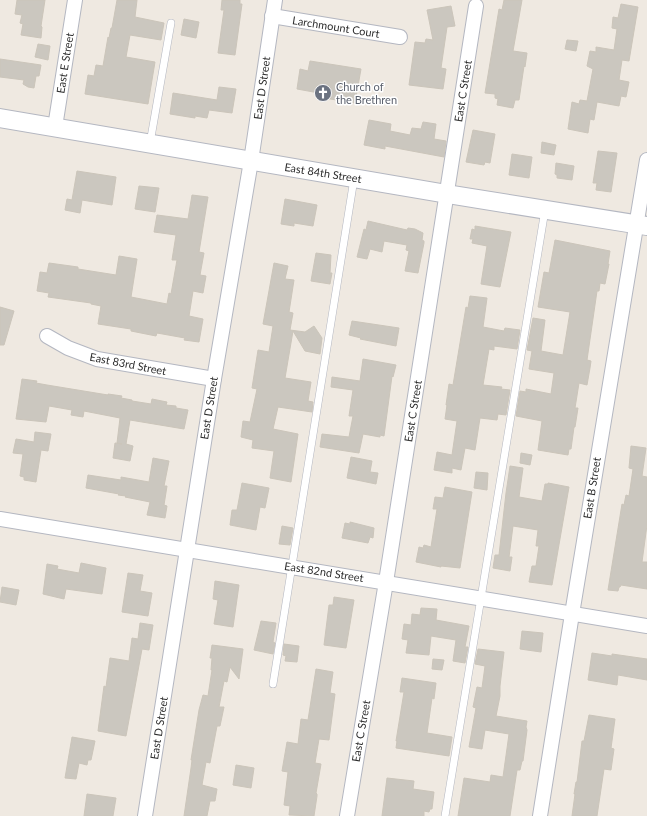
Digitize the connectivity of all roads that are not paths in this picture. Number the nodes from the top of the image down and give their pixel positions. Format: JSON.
{"nodes":[{"id":1,"x":75,"y":0,"type":"edge"},
{"id":2,"x":275,"y":0,"type":"edge"},
{"id":3,"x":476,"y":6,"type":"dead end"},
{"id":4,"x":272,"y":16,"type":"junction"},
{"id":5,"x":171,"y":23,"type":"dead end"},
{"id":6,"x":400,"y":37,"type":"dead end"},
{"id":7,"x":0,"y":118,"type":"edge"},
{"id":8,"x":54,"y":127,"type":"junction"},
{"id":9,"x":150,"y":144,"type":"junction"},
{"id":10,"x":647,"y":160,"type":"edge"},
{"id":11,"x":251,"y":161,"type":"junction"},
{"id":12,"x":354,"y":178,"type":"junction"},
{"id":13,"x":447,"y":194,"type":"junction"},
{"id":14,"x":545,"y":209,"type":"junction"},
{"id":15,"x":642,"y":225,"type":"edge"},
{"id":16,"x":47,"y":336,"type":"dead end"},
{"id":17,"x":214,"y":379,"type":"junction"},
{"id":18,"x":0,"y":519,"type":"edge"},
{"id":19,"x":186,"y":550,"type":"junction"},
{"id":20,"x":291,"y":567,"type":"junction"},
{"id":21,"x":386,"y":582,"type":"junction"},
{"id":22,"x":481,"y":598,"type":"junction"},
{"id":23,"x":572,"y":614,"type":"junction"},
{"id":24,"x":647,"y":626,"type":"edge"},
{"id":25,"x":273,"y":684,"type":"dead end"},
{"id":26,"x":146,"y":816,"type":"edge"},
{"id":27,"x":347,"y":816,"type":"edge"},
{"id":28,"x":445,"y":816,"type":"edge"},
{"id":29,"x":540,"y":816,"type":"edge"}],
"edges":[{"from":1,"to":8,"type":"street","name":"East E Street"},
{"from":2,"to":4,"type":"street","name":"East D Street"},
{"from":3,"to":13,"type":"street","name":"East C Street"},
{"from":4,"to":6,"type":"street","name":"Larchmount Court"},
{"from":4,"to":11,"type":"street","name":"East D Street"},
{"from":5,"to":9,"type":"lane"},
{"from":7,"to":8,"type":"street","name":"East 84th Street"},
{"from":8,"to":9,"type":"street","name":"East 84th Street"},
{"from":9,"to":11,"type":"street","name":"East 84th Street"},
{"from":10,"to":15,"type":"street","name":"East B Street"},
{"from":11,"to":12,"type":"street","name":"East 84th Street"},
{"from":11,"to":17,"type":"street","name":"East D Street"},
{"from":12,"to":13,"type":"street","name":"East 84th Street"},
{"from":12,"to":20,"type":"lane"},
{"from":13,"to":14,"type":"street","name":"East 84th Street"},
{"from":13,"to":21,"type":"street","name":"East C Street"},
{"from":14,"to":15,"type":"street","name":"East 84th Street"},
{"from":14,"to":22,"type":"lane"},
{"from":15,"to":23,"type":"street","name":"East B Street"},
{"from":16,"to":17,"type":"street","name":"East 83rd Street"},
{"from":17,"to":19,"type":"street","name":"East D Street"},
{"from":18,"to":19,"type":"street","name":"East 82nd Street"},
{"from":19,"to":20,"type":"street","name":"East 82nd Street"},
{"from":19,"to":26,"type":"street","name":"East D Street"},
{"from":20,"to":21,"type":"street","name":"East 82nd Street"},
{"from":20,"to":25,"type":"lane"},
{"from":21,"to":22,"type":"street","name":"East 82nd Street"},
{"from":21,"to":27,"type":"street","name":"East C Street"},
{"from":22,"to":23,"type":"street","name":"East 82nd Street"},
{"from":22,"to":28,"type":"lane"},
{"from":23,"to":24,"type":"street","name":"East 82nd Street"},
{"from":23,"to":29,"type":"street","name":"East B Street"}]}
